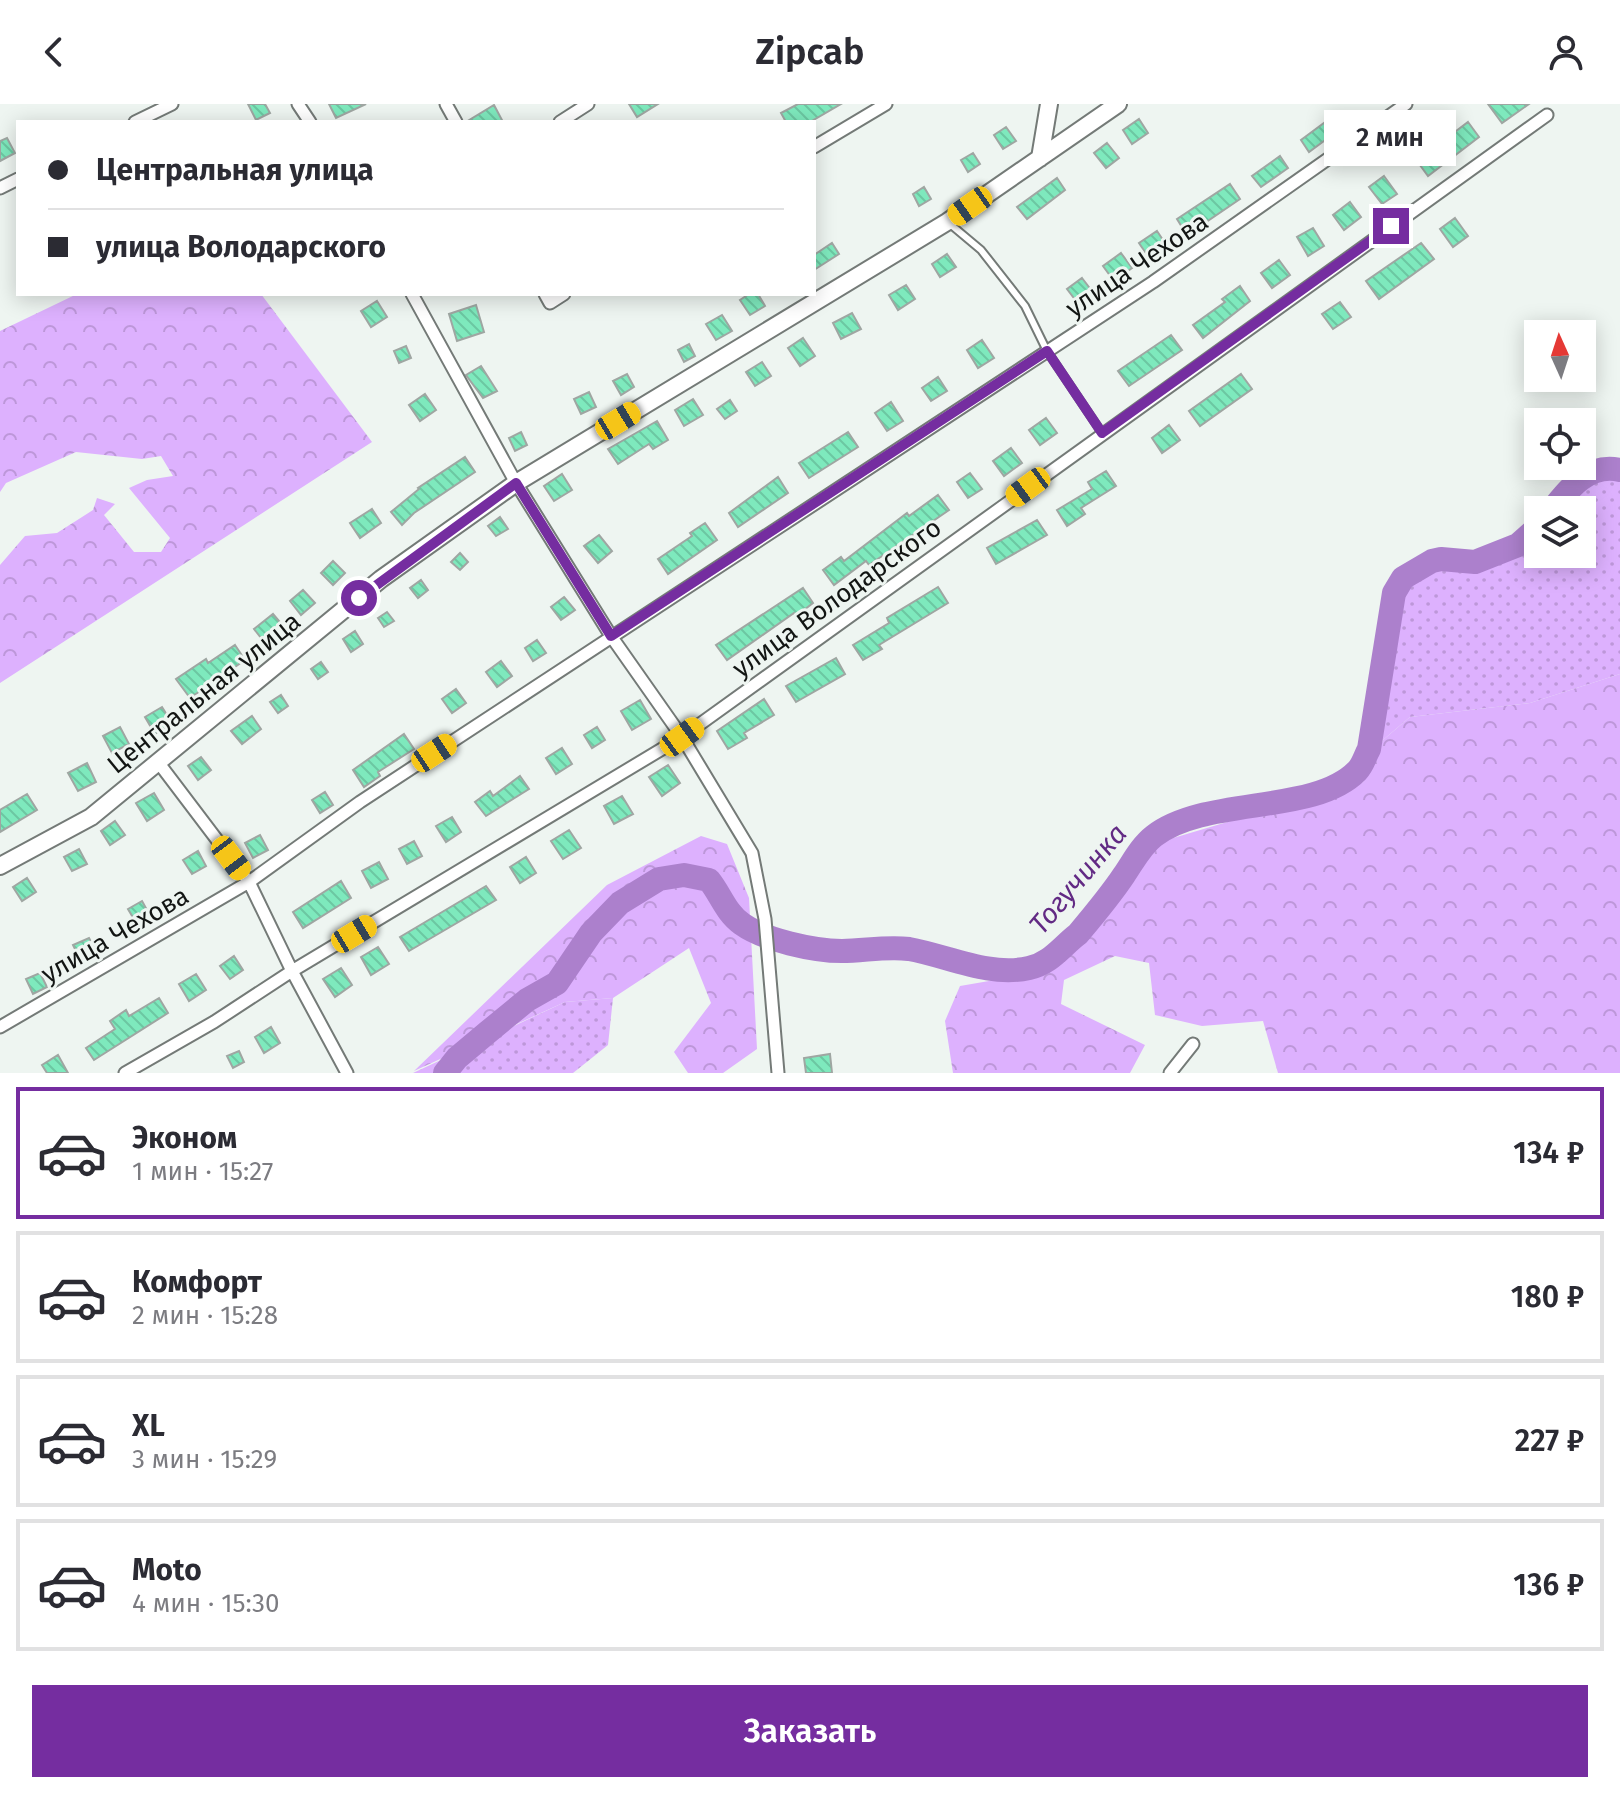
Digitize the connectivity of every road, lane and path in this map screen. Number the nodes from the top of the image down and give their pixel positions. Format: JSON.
{"nodes":[{"id":1,"x":172,"y":104,"type":"edge"},
{"id":2,"x":588,"y":104,"type":"edge"},
{"id":3,"x":886,"y":104,"type":"edge"},
{"id":4,"x":1049,"y":104,"type":"edge"},
{"id":5,"x":1118,"y":104,"type":"edge"},
{"id":6,"x":1406,"y":104,"type":"edge"},
{"id":7,"x":1547,"y":115,"type":"dead end"},
{"id":8,"x":139,"y":120,"type":"edge"},
{"id":9,"x":563,"y":120,"type":"edge"},
{"id":10,"x":816,"y":146,"type":"edge"},
{"id":11,"x":1040,"y":158,"type":"junction"},
{"id":12,"x":947,"y":222,"type":"junction"},
{"id":13,"x":413,"y":296,"type":"edge"},
{"id":14,"x":1047,"y":351,"type":"junction"},
{"id":15,"x":1102,"y":433,"type":"junction"},
{"id":16,"x":516,"y":483,"type":"junction"},
{"id":17,"x":611,"y":636,"type":"junction"},
{"id":18,"x":682,"y":737,"type":"junction"},
{"id":19,"x":158,"y":762,"type":"junction"},
{"id":20,"x":0,"y":866,"type":"edge"},
{"id":21,"x":249,"y":882,"type":"junction"},
{"id":22,"x":292,"y":971,"type":"junction"},
{"id":23,"x":0,"y":1027,"type":"edge"},
{"id":24,"x":1193,"y":1044,"type":"dead end"},
{"id":25,"x":125,"y":1073,"type":"edge"},
{"id":26,"x":347,"y":1073,"type":"edge"},
{"id":27,"x":778,"y":1073,"type":"edge"},
{"id":28,"x":1170,"y":1073,"type":"edge"}],
"edges":[{"from":1,"to":8,"type":"street"},
{"from":2,"to":9,"type":"street"},
{"from":3,"to":10,"type":"street"},
{"from":4,"to":11,"type":"main road"},
{"from":5,"to":11,"type":"main road","name":"Центральная улица"},
{"from":6,"to":14,"type":"street","name":"улица Чехова"},
{"from":7,"to":15,"type":"street","name":"улица Володарского"},
{"from":11,"to":12,"type":"main road","name":"Центральная улица"},
{"from":12,"to":14,"type":"lane"},
{"from":12,"to":16,"type":"main road","name":"Центральная улица"},
{"from":13,"to":16,"type":"street"},
{"from":14,"to":15,"type":"lane"},
{"from":14,"to":17,"type":"street","name":"улица Чехова"},
{"from":15,"to":18,"type":"street","name":"улица Володарского"},
{"from":16,"to":17,"type":"street"},
{"from":16,"to":19,"type":"main road","name":"Центральная улица"},
{"from":17,"to":18,"type":"street"},
{"from":17,"to":21,"type":"street","name":"улица Чехова"},
{"from":18,"to":22,"type":"street","name":"улица Володарского"},
{"from":18,"to":27,"type":"street"},
{"from":19,"to":20,"type":"main road","name":"Центральная улица"},
{"from":19,"to":21,"type":"street"},
{"from":21,"to":22,"type":"street"},
{"from":21,"to":23,"type":"street","name":"улица Чехова"},
{"from":22,"to":25,"type":"street","name":"улица Володарского"},
{"from":22,"to":26,"type":"street"},
{"from":24,"to":28,"type":"street"}]}
